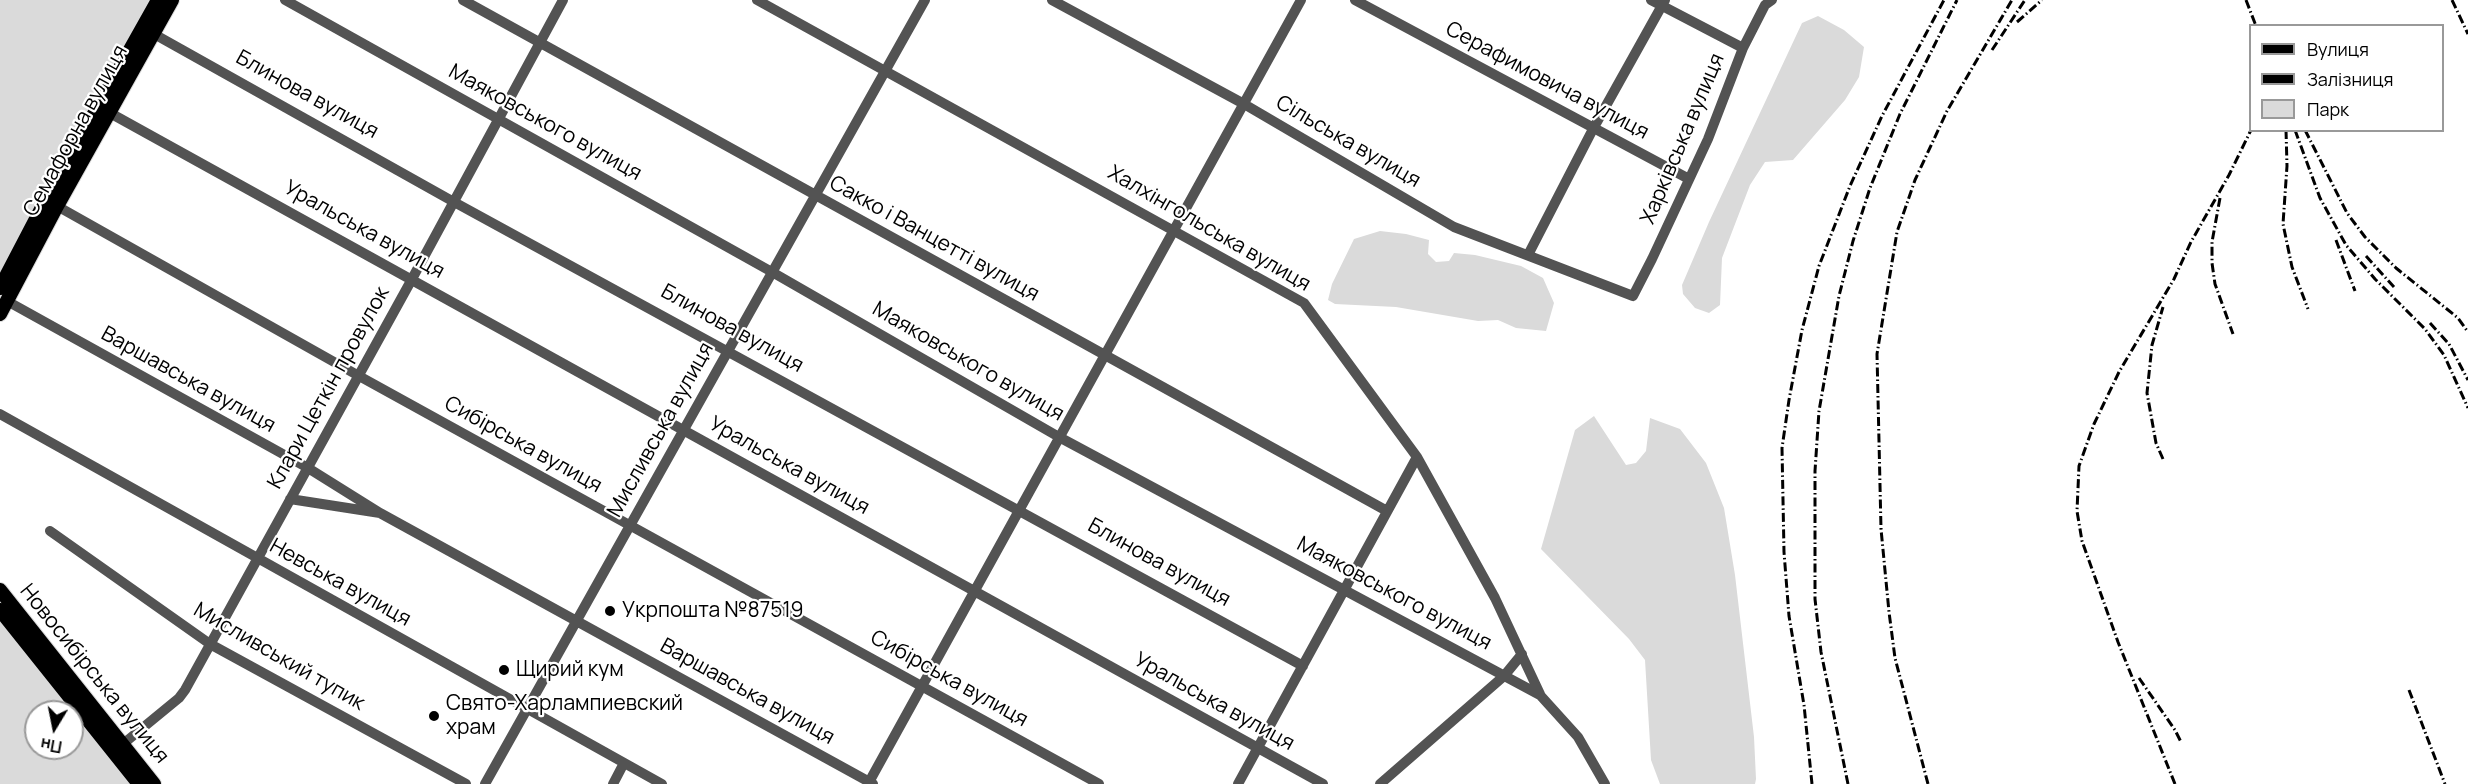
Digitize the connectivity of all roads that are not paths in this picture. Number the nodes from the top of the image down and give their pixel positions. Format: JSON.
{"nodes":[{"id":1,"x":158,"y":0,"type":"edge"},
{"id":2,"x":172,"y":0,"type":"edge"},
{"id":3,"x":285,"y":0,"type":"edge"},
{"id":4,"x":463,"y":0,"type":"edge"},
{"id":5,"x":563,"y":0,"type":"edge"},
{"id":6,"x":757,"y":0,"type":"edge"},
{"id":7,"x":925,"y":0,"type":"edge"},
{"id":8,"x":1053,"y":0,"type":"edge"},
{"id":9,"x":1301,"y":0,"type":"edge"},
{"id":10,"x":1355,"y":0,"type":"edge"},
{"id":11,"x":1651,"y":0,"type":"edge"},
{"id":12,"x":1772,"y":0,"type":"edge"},
{"id":13,"x":1663,"y":3,"type":"edge"},
{"id":14,"x":148,"y":31,"type":"junction"},
{"id":15,"x":540,"y":44,"type":"junction"},
{"id":16,"x":1743,"y":48,"type":"junction"},
{"id":17,"x":885,"y":70,"type":"junction"},
{"id":18,"x":1244,"y":104,"type":"junction"},
{"id":19,"x":110,"y":113,"type":"junction"},
{"id":20,"x":499,"y":120,"type":"junction"},
{"id":21,"x":1593,"y":129,"type":"junction"},
{"id":22,"x":1689,"y":179,"type":"junction"},
{"id":23,"x":815,"y":196,"type":"junction"},
{"id":24,"x":454,"y":202,"type":"junction"},
{"id":25,"x":57,"y":206,"type":"junction"},
{"id":26,"x":1174,"y":229,"type":"junction"},
{"id":27,"x":1528,"y":255,"type":"junction"},
{"id":28,"x":772,"y":272,"type":"junction"},
{"id":29,"x":412,"y":279,"type":"junction"},
{"id":30,"x":0,"y":288,"type":"edge"},
{"id":31,"x":1633,"y":296,"type":"joint"},
{"id":32,"x":3,"y":308,"type":"edge"},
{"id":33,"x":728,"y":351,"type":"junction"},
{"id":34,"x":1105,"y":356,"type":"junction"},
{"id":35,"x":359,"y":376,"type":"junction"},
{"id":36,"x":0,"y":414,"type":"edge"},
{"id":37,"x":684,"y":429,"type":"junction"},
{"id":38,"x":1059,"y":437,"type":"junction"},
{"id":39,"x":1417,"y":457,"type":"junction"},
{"id":40,"x":308,"y":468,"type":"junction"},
{"id":41,"x":290,"y":500,"type":"junction"},
{"id":42,"x":1019,"y":510,"type":"junction"},
{"id":43,"x":1387,"y":512,"type":"junction"},
{"id":44,"x":380,"y":513,"type":"junction"},
{"id":45,"x":629,"y":526,"type":"junction"},
{"id":46,"x":50,"y":531,"type":"dead end"},
{"id":47,"x":257,"y":559,"type":"junction"},
{"id":48,"x":0,"y":590,"type":"edge"},
{"id":49,"x":1344,"y":590,"type":"junction"},
{"id":50,"x":974,"y":591,"type":"junction"},
{"id":51,"x":0,"y":610,"type":"edge"},
{"id":52,"x":576,"y":621,"type":"junction"},
{"id":53,"x":210,"y":644,"type":"junction"},
{"id":54,"x":1522,"y":654,"type":"junction"},
{"id":55,"x":1303,"y":666,"type":"junction"},
{"id":56,"x":1504,"y":676,"type":"junction"},
{"id":57,"x":922,"y":686,"type":"junction"},
{"id":58,"x":1540,"y":695,"type":"junction"},
{"id":59,"x":527,"y":709,"type":"junction"},
{"id":60,"x":123,"y":744,"type":"junction"},
{"id":61,"x":1258,"y":748,"type":"junction"},
{"id":62,"x":624,"y":763,"type":"junction"},
{"id":63,"x":870,"y":783,"type":"edge"},
{"id":64,"x":139,"y":784,"type":"edge"},
{"id":65,"x":154,"y":784,"type":"edge"},
{"id":66,"x":466,"y":784,"type":"edge"},
{"id":67,"x":485,"y":784,"type":"edge"},
{"id":68,"x":613,"y":784,"type":"edge"},
{"id":69,"x":662,"y":784,"type":"edge"},
{"id":70,"x":1099,"y":784,"type":"edge"},
{"id":71,"x":1238,"y":784,"type":"edge"},
{"id":72,"x":1323,"y":784,"type":"edge"},
{"id":73,"x":1380,"y":784,"type":"edge"},
{"id":74,"x":1605,"y":784,"type":"edge"}],
"edges":[{"from":1,"to":14,"type":"main road","name":"Семафорна вулиця"},
{"from":2,"to":14,"type":"main road","name":"Семафорна вулиця"},
{"from":3,"to":20,"type":"street","name":"Маяковського вулиця"},
{"from":4,"to":15,"type":"street","name":"Сакко і Ванцетті вулиця"},
{"from":5,"to":15,"type":"street","name":"Клари Цеткін провулок"},
{"from":6,"to":17,"type":"street","name":"Халхінгольська вулиця"},
{"from":7,"to":17,"type":"street","name":"Мисливська вулиця"},
{"from":8,"to":18,"type":"street","name":"Сільська вулиця"},
{"from":9,"to":18,"type":"street"},
{"from":10,"to":21,"type":"street","name":"Серафимовича вулиця"},
{"from":11,"to":13,"type":"street"},
{"from":12,"to":16,"type":"street","name":"Харківська вулиця"},
{"from":13,"to":16,"type":"street"},
{"from":13,"to":21,"type":"street"},
{"from":14,"to":19,"type":"main road","name":"Семафорна вулиця"},
{"from":14,"to":24,"type":"street","name":"Блинова вулиця"},
{"from":14,"to":30,"type":"main road","name":"Семафорна вулиця"},
{"from":15,"to":20,"type":"street","name":"Клари Цеткін провулок"},
{"from":15,"to":23,"type":"street","name":"Сакко і Ванцетті вулиця"},
{"from":16,"to":22,"type":"street","name":"Харківська вулиця"},
{"from":17,"to":23,"type":"street","name":"Мисливська вулиця"},
{"from":17,"to":26,"type":"street","name":"Халхінгольська вулиця"},
{"from":18,"to":26,"type":"street"},
{"from":18,"to":27,"type":"street","name":"Сільська вулиця"},
{"from":19,"to":25,"type":"main road","name":"Семафорна вулиця"},
{"from":19,"to":29,"type":"street","name":"Уральська вулиця"},
{"from":20,"to":24,"type":"street","name":"Клари Цеткін провулок"},
{"from":20,"to":28,"type":"street","name":"Маяковського вулиця"},
{"from":21,"to":22,"type":"street","name":"Серафимовича вулиця"},
{"from":21,"to":27,"type":"street"},
{"from":22,"to":31,"type":"street","name":"Харківська вулиця"},
{"from":23,"to":28,"type":"street","name":"Мисливська вулиця"},
{"from":23,"to":34,"type":"street","name":"Сакко і Ванцетті вулиця"},
{"from":24,"to":29,"type":"street","name":"Клари Цеткін провулок"},
{"from":24,"to":33,"type":"street","name":"Блинова вулиця"},
{"from":25,"to":32,"type":"main road","name":"Семафорна вулиця"},
{"from":25,"to":35,"type":"street","name":"Сибірська вулиця"},
{"from":26,"to":34,"type":"street"},
{"from":26,"to":39,"type":"street","name":"Халхінгольська вулиця"},
{"from":27,"to":31,"type":"street","name":"Сільська вулиця"},
{"from":28,"to":33,"type":"street","name":"Мисливська вулиця"},
{"from":28,"to":38,"type":"street","name":"Маяковського вулиця"},
{"from":29,"to":35,"type":"street","name":"Клари Цеткін провулок"},
{"from":29,"to":37,"type":"street","name":"Уральська вулиця"},
{"from":32,"to":40,"type":"street","name":"Варшавська вулиця"},
{"from":33,"to":37,"type":"street","name":"Мисливська вулиця"},
{"from":33,"to":42,"type":"street","name":"Блинова вулиця"},
{"from":34,"to":38,"type":"street"},
{"from":34,"to":43,"type":"street","name":"Сакко і Ванцетті вулиця"},
{"from":35,"to":40,"type":"street","name":"Клари Цеткін провулок"},
{"from":35,"to":45,"type":"street","name":"Сибірська вулиця"},
{"from":36,"to":47,"type":"street","name":"Невська вулиця"},
{"from":37,"to":45,"type":"street","name":"Мисливська вулиця"},
{"from":37,"to":50,"type":"street","name":"Уральська вулиця"},
{"from":38,"to":42,"type":"street"},
{"from":38,"to":49,"type":"street","name":"Маяковського вулиця"},
{"from":39,"to":43,"type":"street"},
{"from":39,"to":54,"type":"street","name":"Халхінгольська вулиця"},
{"from":40,"to":41,"type":"street","name":"Клари Цеткін провулок"},
{"from":40,"to":44,"type":"street","name":"Варшавська вулиця"},
{"from":41,"to":44,"type":"street","name":"Варшавська вулиця"},
{"from":41,"to":47,"type":"street","name":"Клари Цеткін провулок"},
{"from":42,"to":50,"type":"street"},
{"from":42,"to":55,"type":"street","name":"Блинова вулиця"},
{"from":43,"to":49,"type":"street"},
{"from":44,"to":52,"type":"street","name":"Варшавська вулиця"},
{"from":45,"to":52,"type":"street","name":"Мисливська вулиця"},
{"from":45,"to":57,"type":"street","name":"Сибірська вулиця"},
{"from":46,"to":53,"type":"street","name":"Мисливський тупик"},
{"from":47,"to":53,"type":"street","name":"Клари Цеткін провулок"},
{"from":47,"to":59,"type":"street","name":"Невська вулиця"},
{"from":48,"to":60,"type":"main road","name":"Новосибірська вулиця"},
{"from":49,"to":55,"type":"street"},
{"from":49,"to":56,"type":"street","name":"Маяковського вулиця"},
{"from":50,"to":57,"type":"street"},
{"from":50,"to":61,"type":"street","name":"Уральська вулиця"},
{"from":51,"to":64,"type":"main road","name":"Новосибірська вулиця"},
{"from":52,"to":59,"type":"street","name":"Мисливська вулиця"},
{"from":52,"to":63,"type":"street","name":"Варшавська вулиця"},
{"from":53,"to":60,"type":"street","name":"Клари Цеткін провулок"},
{"from":53,"to":66,"type":"street","name":"Мисливський тупик"},
{"from":54,"to":56,"type":"street"},
{"from":54,"to":58,"type":"street","name":"Халхінгольська вулиця"},
{"from":55,"to":61,"type":"street"},
{"from":56,"to":58,"type":"street","name":"Маяковського вулиця"},
{"from":56,"to":73,"type":"street"},
{"from":57,"to":63,"type":"street"},
{"from":57,"to":70,"type":"street","name":"Сибірська вулиця"},
{"from":58,"to":74,"type":"street","name":"Маяковського вулиця"},
{"from":59,"to":62,"type":"street","name":"Невська вулиця"},
{"from":59,"to":67,"type":"street","name":"Мисливська вулиця"},
{"from":60,"to":65,"type":"main road","name":"Новосибірська вулиця"},
{"from":61,"to":71,"type":"street"},
{"from":61,"to":72,"type":"street","name":"Уральська вулиця"},
{"from":62,"to":68,"type":"street"},
{"from":62,"to":69,"type":"street","name":"Невська вулиця"}]}
